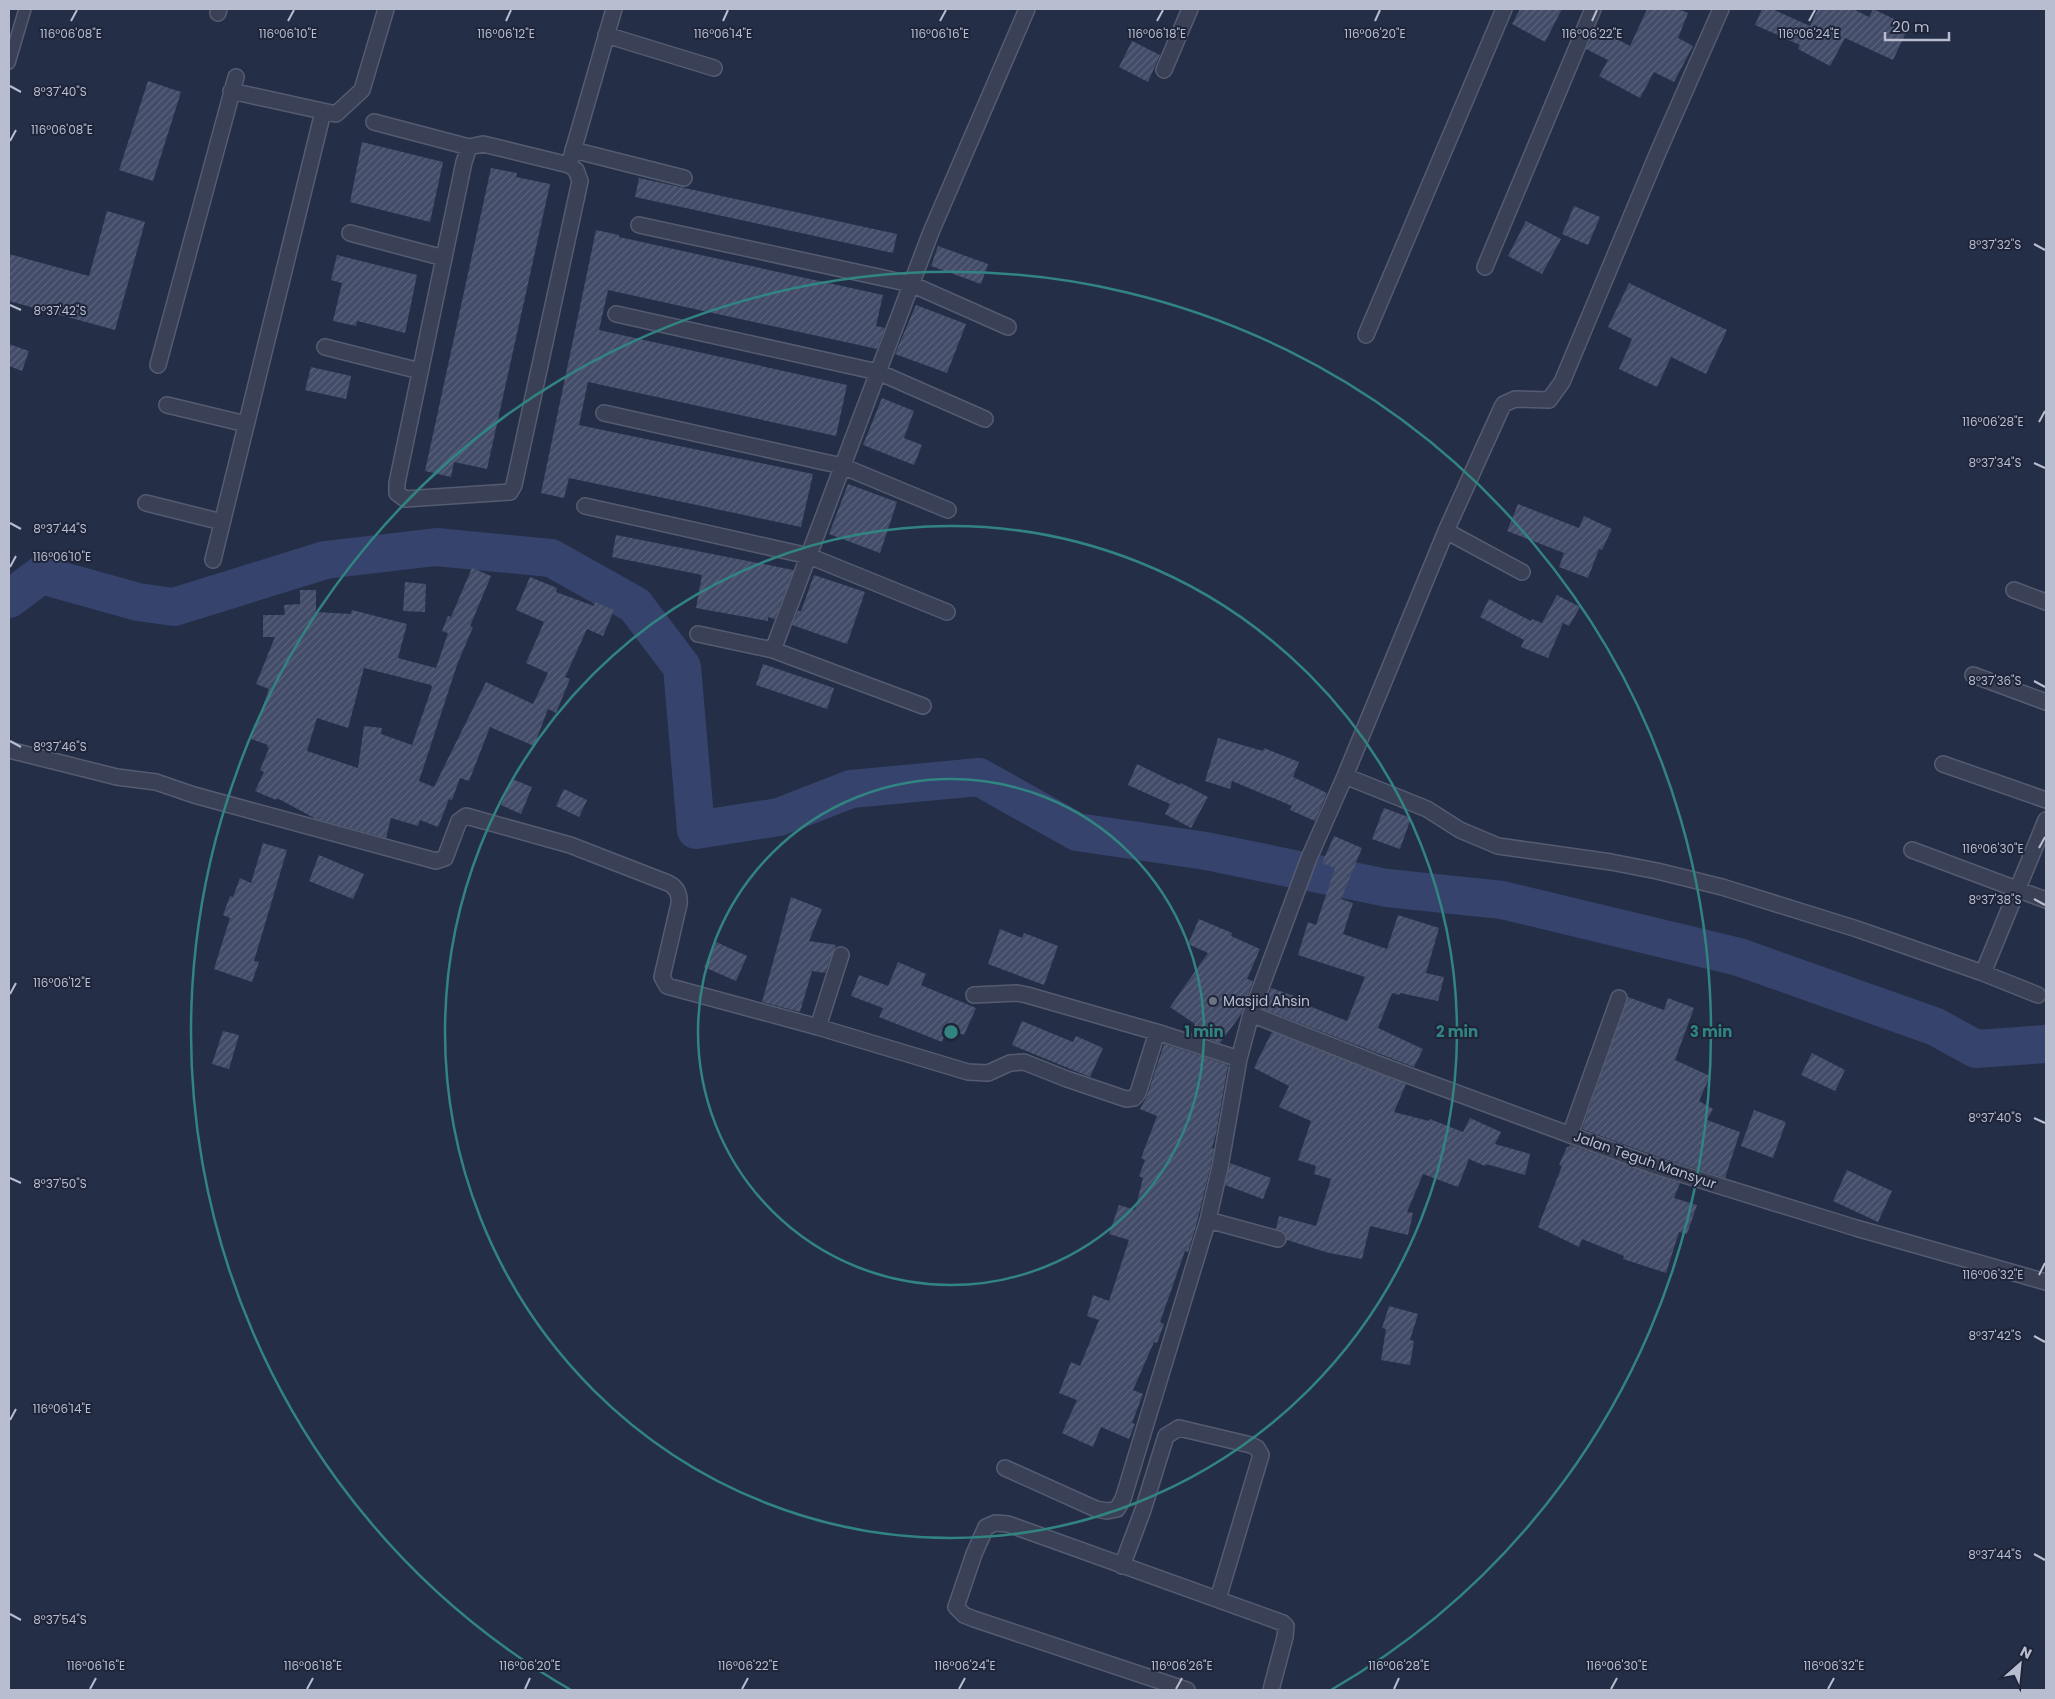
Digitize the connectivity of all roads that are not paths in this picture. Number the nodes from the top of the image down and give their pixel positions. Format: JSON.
{"nodes":[{"id":1,"x":25,"y":9,"type":"edge"},
{"id":2,"x":386,"y":9,"type":"edge"},
{"id":3,"x":614,"y":9,"type":"edge"},
{"id":4,"x":1027,"y":9,"type":"edge"},
{"id":5,"x":1190,"y":9,"type":"edge"},
{"id":6,"x":1504,"y":9,"type":"edge"},
{"id":7,"x":1593,"y":9,"type":"edge"},
{"id":8,"x":1721,"y":9,"type":"edge"},
{"id":9,"x":606,"y":35,"type":"junction"},
{"id":10,"x":9,"y":63,"type":"edge"},
{"id":11,"x":714,"y":68,"type":"dead end"},
{"id":12,"x":1164,"y":70,"type":"dead end"},
{"id":13,"x":323,"y":112,"type":"junction"},
{"id":14,"x":374,"y":122,"type":"dead end"},
{"id":15,"x":469,"y":147,"type":"junction"},
{"id":16,"x":573,"y":150,"type":"junction"},
{"id":17,"x":569,"y":165,"type":"junction"},
{"id":18,"x":684,"y":178,"type":"dead end"},
{"id":19,"x":639,"y":225,"type":"dead end"},
{"id":20,"x":350,"y":234,"type":"dead end"},
{"id":21,"x":444,"y":258,"type":"junction"},
{"id":22,"x":1486,"y":267,"type":"dead end"},
{"id":23,"x":911,"y":284,"type":"junction"},
{"id":24,"x":616,"y":314,"type":"dead end"},
{"id":25,"x":1008,"y":328,"type":"dead end"},
{"id":26,"x":1366,"y":335,"type":"dead end"},
{"id":27,"x":325,"y":347,"type":"dead end"},
{"id":28,"x":158,"y":365,"type":"dead end"},
{"id":29,"x":420,"y":371,"type":"junction"},
{"id":30,"x":878,"y":372,"type":"junction"},
{"id":31,"x":167,"y":404,"type":"dead end"},
{"id":32,"x":604,"y":413,"type":"dead end"},
{"id":33,"x":985,"y":419,"type":"dead end"},
{"id":34,"x":246,"y":424,"type":"junction"},
{"id":35,"x":842,"y":466,"type":"junction"},
{"id":36,"x":146,"y":503,"type":"dead end"},
{"id":37,"x":585,"y":506,"type":"dead end"},
{"id":38,"x":948,"y":510,"type":"dead end"},
{"id":39,"x":222,"y":522,"type":"junction"},
{"id":40,"x":1446,"y":531,"type":"junction"},
{"id":41,"x":809,"y":556,"type":"junction"},
{"id":42,"x":213,"y":560,"type":"dead end"},
{"id":43,"x":1522,"y":572,"type":"dead end"},
{"id":44,"x":2014,"y":590,"type":"dead end"},
{"id":45,"x":2046,"y":602,"type":"edge"},
{"id":46,"x":947,"y":612,"type":"dead end"},
{"id":47,"x":698,"y":634,"type":"dead end"},
{"id":48,"x":773,"y":650,"type":"junction"},
{"id":49,"x":1973,"y":675,"type":"dead end"},
{"id":50,"x":2046,"y":702,"type":"edge"},
{"id":51,"x":923,"y":706,"type":"dead end"},
{"id":52,"x":9,"y":750,"type":"edge"},
{"id":53,"x":1943,"y":764,"type":"dead end"},
{"id":54,"x":1345,"y":776,"type":"junction"},
{"id":55,"x":2046,"y":800,"type":"edge"},
{"id":56,"x":2046,"y":820,"type":"edge"},
{"id":57,"x":1912,"y":850,"type":"dead end"},
{"id":58,"x":2018,"y":890,"type":"junction"},
{"id":59,"x":2046,"y":900,"type":"edge"},
{"id":60,"x":842,"y":955,"type":"dead end"},
{"id":61,"x":1983,"y":973,"type":"junction"},
{"id":62,"x":974,"y":995,"type":"dead end"},
{"id":63,"x":2038,"y":995,"type":"dead end"},
{"id":64,"x":1619,"y":998,"type":"dead end"},
{"id":65,"x":1251,"y":1014,"type":"junction"},
{"id":66,"x":818,"y":1027,"type":"junction"},
{"id":67,"x":1156,"y":1032,"type":"junction"},
{"id":68,"x":1239,"y":1059,"type":"junction"},
{"id":69,"x":1570,"y":1135,"type":"junction"},
{"id":70,"x":1208,"y":1220,"type":"junction"},
{"id":71,"x":1278,"y":1239,"type":"dead end"},
{"id":72,"x":2046,"y":1282,"type":"edge"},
{"id":73,"x":1004,"y":1468,"type":"dead end"},
{"id":74,"x":1122,"y":1566,"type":"junction"},
{"id":75,"x":1218,"y":1599,"type":"junction"},
{"id":76,"x":1187,"y":1690,"type":"edge"},
{"id":77,"x":1270,"y":1690,"type":"edge"}],
"edges":[{"from":1,"to":10,"type":"lane"},
{"from":2,"to":13,"type":"street"},
{"from":3,"to":9,"type":"street"},
{"from":4,"to":23,"type":"street"},
{"from":5,"to":12,"type":"street"},
{"from":6,"to":26,"type":"street"},
{"from":7,"to":22,"type":"street"},
{"from":8,"to":40,"type":"street"},
{"from":9,"to":11,"type":"street"},
{"from":9,"to":16,"type":"street"},
{"from":13,"to":28,"type":"street"},
{"from":13,"to":34,"type":"street"},
{"from":14,"to":15,"type":"street"},
{"from":15,"to":17,"type":"street"},
{"from":15,"to":21,"type":"street"},
{"from":16,"to":17,"type":"street"},
{"from":16,"to":18,"type":"street"},
{"from":17,"to":29,"type":"street"},
{"from":19,"to":23,"type":"street"},
{"from":20,"to":21,"type":"street"},
{"from":21,"to":29,"type":"street"},
{"from":23,"to":25,"type":"street"},
{"from":23,"to":30,"type":"street"},
{"from":24,"to":30,"type":"street"},
{"from":27,"to":29,"type":"street"},
{"from":30,"to":33,"type":"street"},
{"from":30,"to":35,"type":"street"},
{"from":31,"to":34,"type":"street"},
{"from":32,"to":35,"type":"street"},
{"from":34,"to":39,"type":"street"},
{"from":35,"to":38,"type":"street"},
{"from":35,"to":41,"type":"street"},
{"from":36,"to":39,"type":"street"},
{"from":37,"to":41,"type":"street"},
{"from":39,"to":42,"type":"street"},
{"from":40,"to":43,"type":"street"},
{"from":40,"to":54,"type":"street"},
{"from":41,"to":46,"type":"street"},
{"from":41,"to":48,"type":"street"},
{"from":44,"to":45,"type":"street"},
{"from":47,"to":48,"type":"street"},
{"from":48,"to":51,"type":"street"},
{"from":49,"to":50,"type":"street"},
{"from":52,"to":66,"type":"street"},
{"from":53,"to":55,"type":"street"},
{"from":54,"to":61,"type":"street"},
{"from":54,"to":65,"type":"street"},
{"from":56,"to":58,"type":"street"},
{"from":57,"to":58,"type":"street"},
{"from":58,"to":59,"type":"street"},
{"from":58,"to":61,"type":"street"},
{"from":60,"to":66,"type":"street"},
{"from":61,"to":63,"type":"street"},
{"from":62,"to":67,"type":"street"},
{"from":64,"to":69,"type":"street"},
{"from":65,"to":68,"type":"street"},
{"from":65,"to":69,"type":"street","name":"Jalan Teguh Mansyur"},
{"from":66,"to":67,"type":"street"},
{"from":67,"to":68,"type":"street"},
{"from":68,"to":70,"type":"street"},
{"from":69,"to":72,"type":"street","name":"Jalan Teguh Mansyur"},
{"from":70,"to":71,"type":"street"},
{"from":70,"to":73,"type":"street"},
{"from":74,"to":75,"type":"street"},
{"from":74,"to":75,"type":"street"},
{"from":74,"to":76,"type":"street"},
{"from":75,"to":77,"type":"street"}]}
